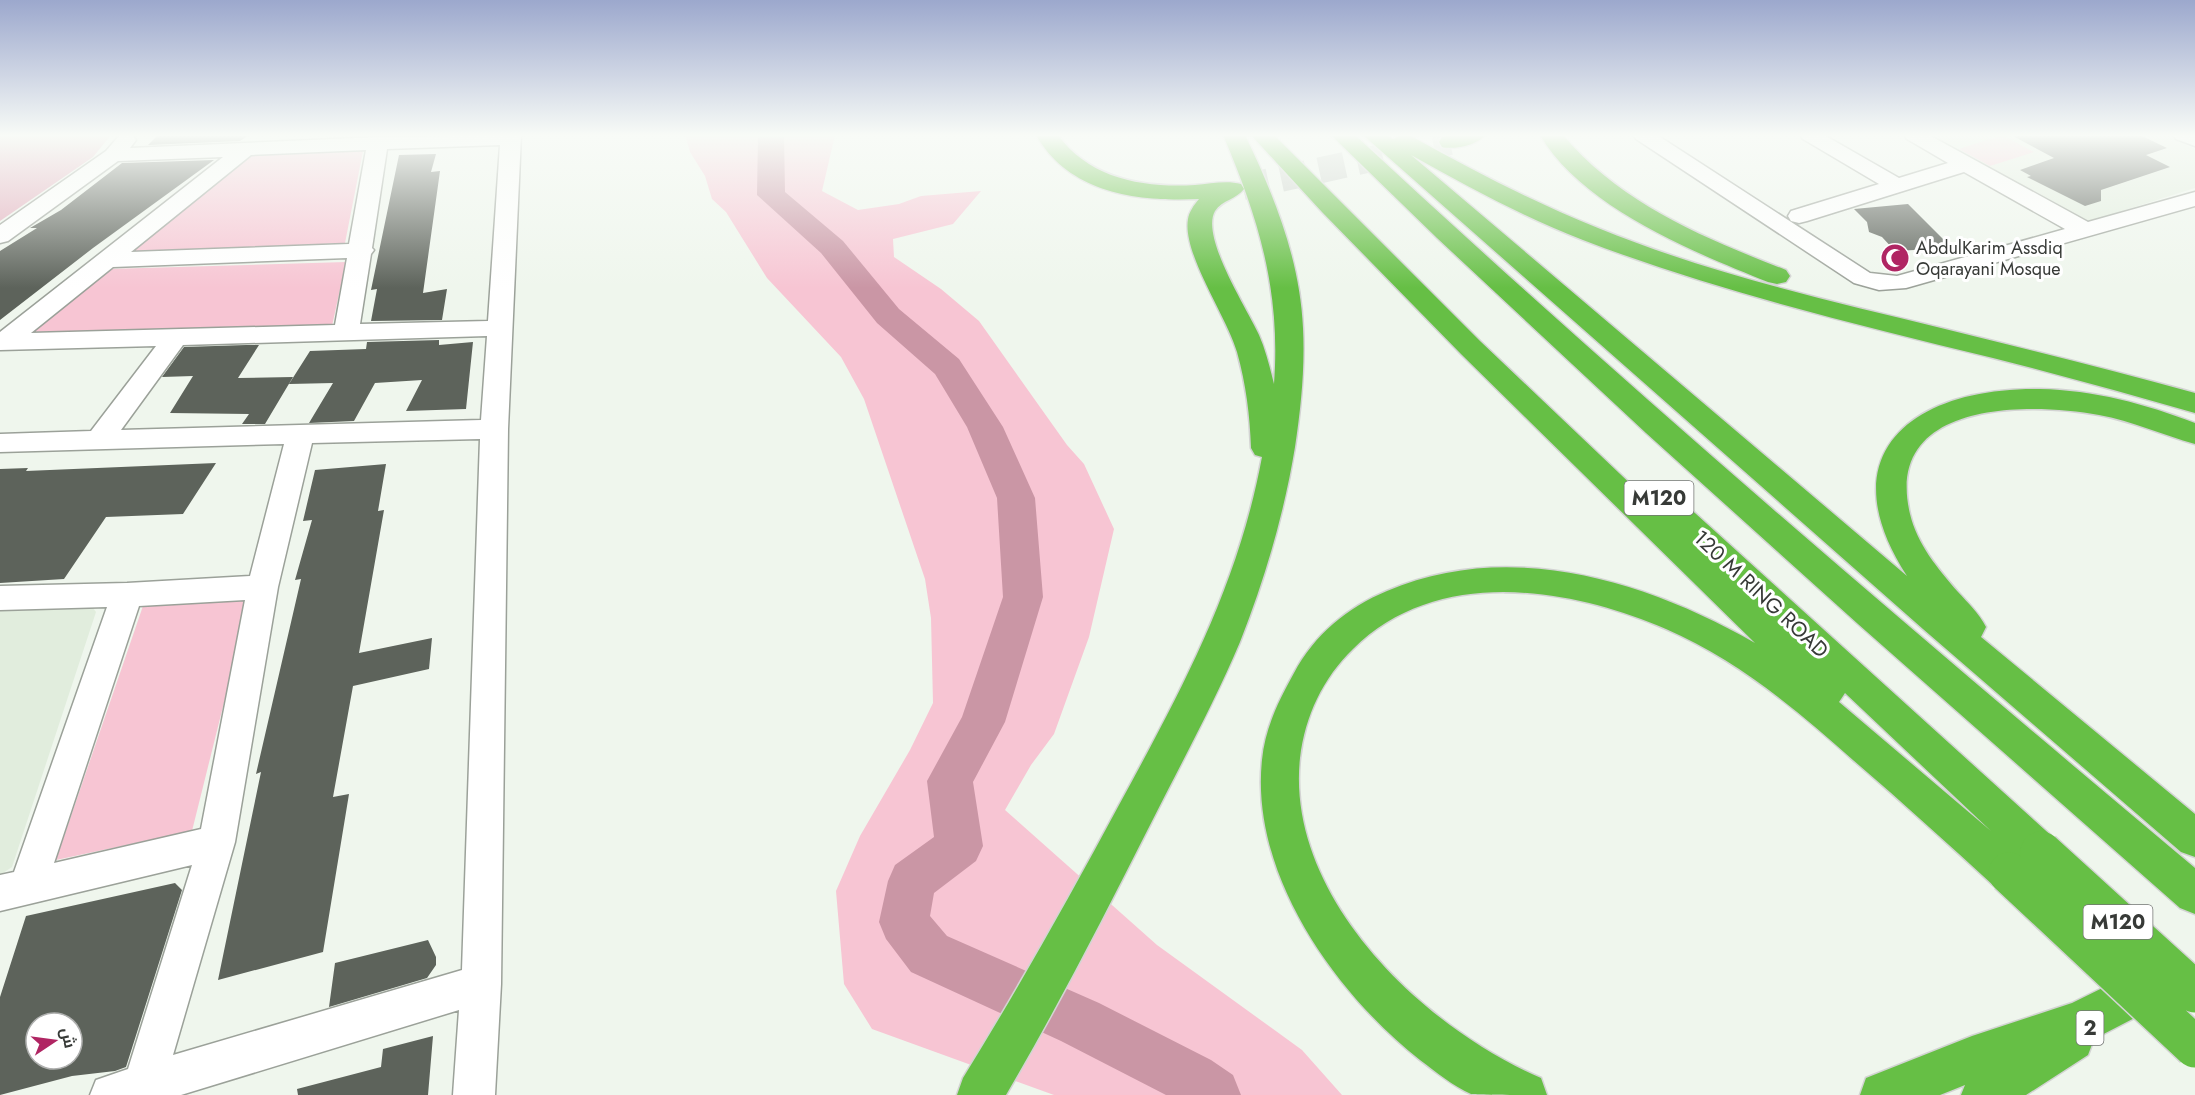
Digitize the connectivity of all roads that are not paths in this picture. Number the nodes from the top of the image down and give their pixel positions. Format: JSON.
{"nodes":[{"id":1,"x":70,"y":186,"type":"edge"},
{"id":2,"x":200,"y":186,"type":"edge"},
{"id":3,"x":372,"y":186,"type":"edge"},
{"id":4,"x":508,"y":186,"type":"edge"},
{"id":5,"x":1120,"y":186,"type":"edge"},
{"id":6,"x":1257,"y":186,"type":"edge"},
{"id":7,"x":1310,"y":186,"type":"edge"},
{"id":8,"x":1336,"y":186,"type":"edge"},
{"id":9,"x":1396,"y":186,"type":"edge"},
{"id":10,"x":1433,"y":186,"type":"edge"},
{"id":11,"x":1484,"y":186,"type":"edge"},
{"id":12,"x":1602,"y":186,"type":"edge"},
{"id":13,"x":1721,"y":186,"type":"edge"},
{"id":14,"x":1753,"y":186,"type":"edge"},
{"id":15,"x":1893,"y":186,"type":"edge"},
{"id":16,"x":2006,"y":186,"type":"edge"},
{"id":17,"x":2195,"y":199,"type":"edge"},
{"id":18,"x":2170,"y":206,"type":"junction"},
{"id":19,"x":1799,"y":216,"type":"junction"},
{"id":20,"x":2195,"y":219,"type":"edge"},
{"id":21,"x":2083,"y":229,"type":"junction"},
{"id":22,"x":0,"y":236,"type":"edge"},
{"id":23,"x":362,"y":250,"type":"junction"},
{"id":24,"x":108,"y":260,"type":"junction"},
{"id":25,"x":1902,"y":281,"type":"junction"},
{"id":26,"x":499,"y":328,"type":"junction"},
{"id":27,"x":346,"y":332,"type":"junction"},
{"id":28,"x":176,"y":337,"type":"junction"},
{"id":29,"x":2,"y":341,"type":"edge"},
{"id":30,"x":2076,"y":370,"type":"junction"},
{"id":31,"x":2195,"y":403,"type":"edge"},
{"id":32,"x":494,"y":429,"type":"junction"},
{"id":33,"x":300,"y":434,"type":"junction"},
{"id":34,"x":2195,"y":434,"type":"edge"},
{"id":35,"x":100,"y":439,"type":"junction"},
{"id":36,"x":0,"y":443,"type":"edge"},
{"id":37,"x":1266,"y":504,"type":"junction"},
{"id":38,"x":263,"y":587,"type":"junction"},
{"id":39,"x":127,"y":595,"type":"junction"},
{"id":40,"x":0,"y":598,"type":"edge"},
{"id":41,"x":2149,"y":801,"type":"junction"},
{"id":42,"x":2195,"y":839,"type":"edge"},
{"id":43,"x":217,"y":842,"type":"junction"},
{"id":44,"x":2025,"y":862,"type":"junction"},
{"id":45,"x":14,"y":890,"type":"edge"},
{"id":46,"x":2195,"y":894,"type":"edge"},
{"id":47,"x":2186,"y":976,"type":"edge"},
{"id":48,"x":481,"y":984,"type":"junction"},
{"id":49,"x":2195,"y":1047,"type":"edge"},
{"id":50,"x":127,"y":1091,"type":"edge"},
{"id":51,"x":474,"y":1095,"type":"edge"},
{"id":52,"x":980,"y":1095,"type":"edge"},
{"id":53,"x":1524,"y":1095,"type":"edge"},
{"id":54,"x":1883,"y":1095,"type":"edge"},
{"id":55,"x":1984,"y":1095,"type":"edge"}],
"edges":[{"from":1,"to":22,"type":"street"},
{"from":2,"to":24,"type":"street"},
{"from":3,"to":23,"type":"street"},
{"from":4,"to":26,"type":"street"},
{"from":5,"to":37,"type":"highway"},
{"from":6,"to":37,"type":"highway"},
{"from":7,"to":44,"type":"highway"},
{"from":8,"to":44,"type":"highway","name":"120 M RING ROAD","number":"M120"},
{"from":9,"to":46,"type":"highway","number":"M120"},
{"from":10,"to":41,"type":"highway"},
{"from":11,"to":30,"type":"highway"},
{"from":12,"to":30,"type":"highway"},
{"from":13,"to":25,"type":"street"},
{"from":14,"to":19,"type":"street"},
{"from":15,"to":19,"type":"street"},
{"from":16,"to":21,"type":"street"},
{"from":17,"to":18,"type":"street"},
{"from":18,"to":20,"type":"street"},
{"from":18,"to":21,"type":"street"},
{"from":19,"to":25,"type":"street"},
{"from":21,"to":25,"type":"street"},
{"from":23,"to":24,"type":"street"},
{"from":23,"to":27,"type":"street"},
{"from":24,"to":29,"type":"street"},
{"from":26,"to":27,"type":"street"},
{"from":26,"to":32,"type":"street"},
{"from":27,"to":28,"type":"street"},
{"from":28,"to":29,"type":"street"},
{"from":28,"to":35,"type":"street"},
{"from":30,"to":31,"type":"highway"},
{"from":32,"to":33,"type":"street"},
{"from":32,"to":48,"type":"street"},
{"from":33,"to":35,"type":"street"},
{"from":33,"to":38,"type":"street"},
{"from":34,"to":41,"type":"highway"},
{"from":35,"to":36,"type":"street"},
{"from":37,"to":52,"type":"highway"},
{"from":38,"to":39,"type":"street"},
{"from":38,"to":43,"type":"street"},
{"from":39,"to":40,"type":"street"},
{"from":39,"to":45,"type":"street"},
{"from":41,"to":42,"type":"highway"},
{"from":43,"to":45,"type":"street"},
{"from":43,"to":50,"type":"street"},
{"from":44,"to":47,"type":"highway","name":"120 M RING ROAD","number":"M120","bridge":true},
{"from":44,"to":49,"type":"highway","bridge":true},
{"from":44,"to":53,"type":"highway"},
{"from":47,"to":54,"type":"highway"},
{"from":47,"to":55,"type":"highway","number":"2"},
{"from":48,"to":50,"type":"street"},
{"from":48,"to":51,"type":"street"}]}
